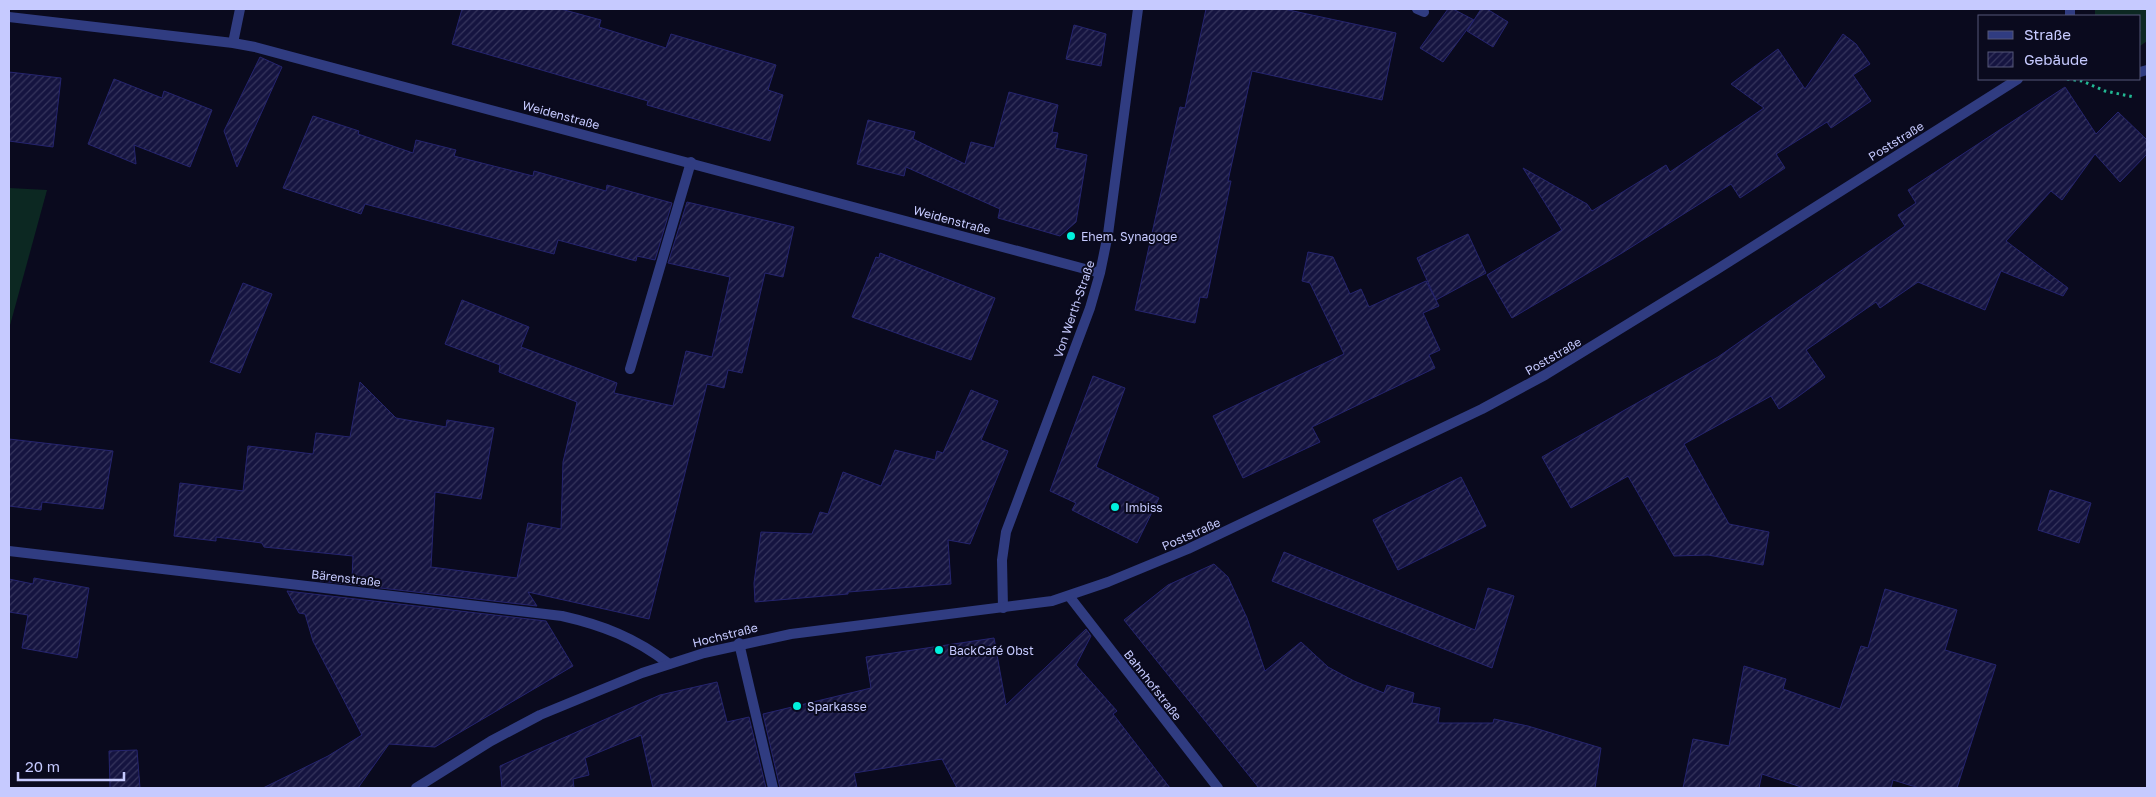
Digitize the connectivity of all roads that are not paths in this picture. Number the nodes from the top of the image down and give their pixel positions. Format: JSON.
{"nodes":[{"id":1,"x":240,"y":9,"type":"edge"},
{"id":2,"x":1138,"y":9,"type":"edge"},
{"id":3,"x":9,"y":17,"type":"edge"},
{"id":4,"x":233,"y":43,"type":"junction"},
{"id":5,"x":2016,"y":80,"type":"edge"},
{"id":6,"x":690,"y":162,"type":"junction"},
{"id":7,"x":1100,"y":273,"type":"junction"},
{"id":8,"x":630,"y":369,"type":"dead end"},
{"id":9,"x":9,"y":551,"type":"edge"},
{"id":10,"x":1069,"y":596,"type":"junction"},
{"id":11,"x":1003,"y":608,"type":"junction"},
{"id":12,"x":739,"y":643,"type":"junction"},
{"id":13,"x":669,"y":664,"type":"junction"},
{"id":14,"x":416,"y":788,"type":"edge"},
{"id":15,"x":773,"y":788,"type":"edge"},
{"id":16,"x":1218,"y":788,"type":"edge"}],
"edges":[{"from":1,"to":4,"type":"street"},
{"from":2,"to":7,"type":"street","name":"Von Werth-Straße"},
{"from":3,"to":4,"type":"street","name":"Weidenstraße"},
{"from":4,"to":6,"type":"street","name":"Weidenstraße"},
{"from":5,"to":10,"type":"street","name":"Poststraße"},
{"from":6,"to":7,"type":"street","name":"Weidenstraße"},
{"from":6,"to":8,"type":"street"},
{"from":7,"to":11,"type":"street","name":"Von Werth-Straße"},
{"from":9,"to":13,"type":"street","name":"Bärenstraße"},
{"from":10,"to":11,"type":"street","name":"Hochstraße"},
{"from":10,"to":16,"type":"street","name":"Bahnhofstraße"},
{"from":11,"to":12,"type":"street","name":"Hochstraße"},
{"from":12,"to":13,"type":"street","name":"Hochstraße"},
{"from":12,"to":15,"type":"street"},
{"from":13,"to":14,"type":"street","name":"Hochstraße"}]}
